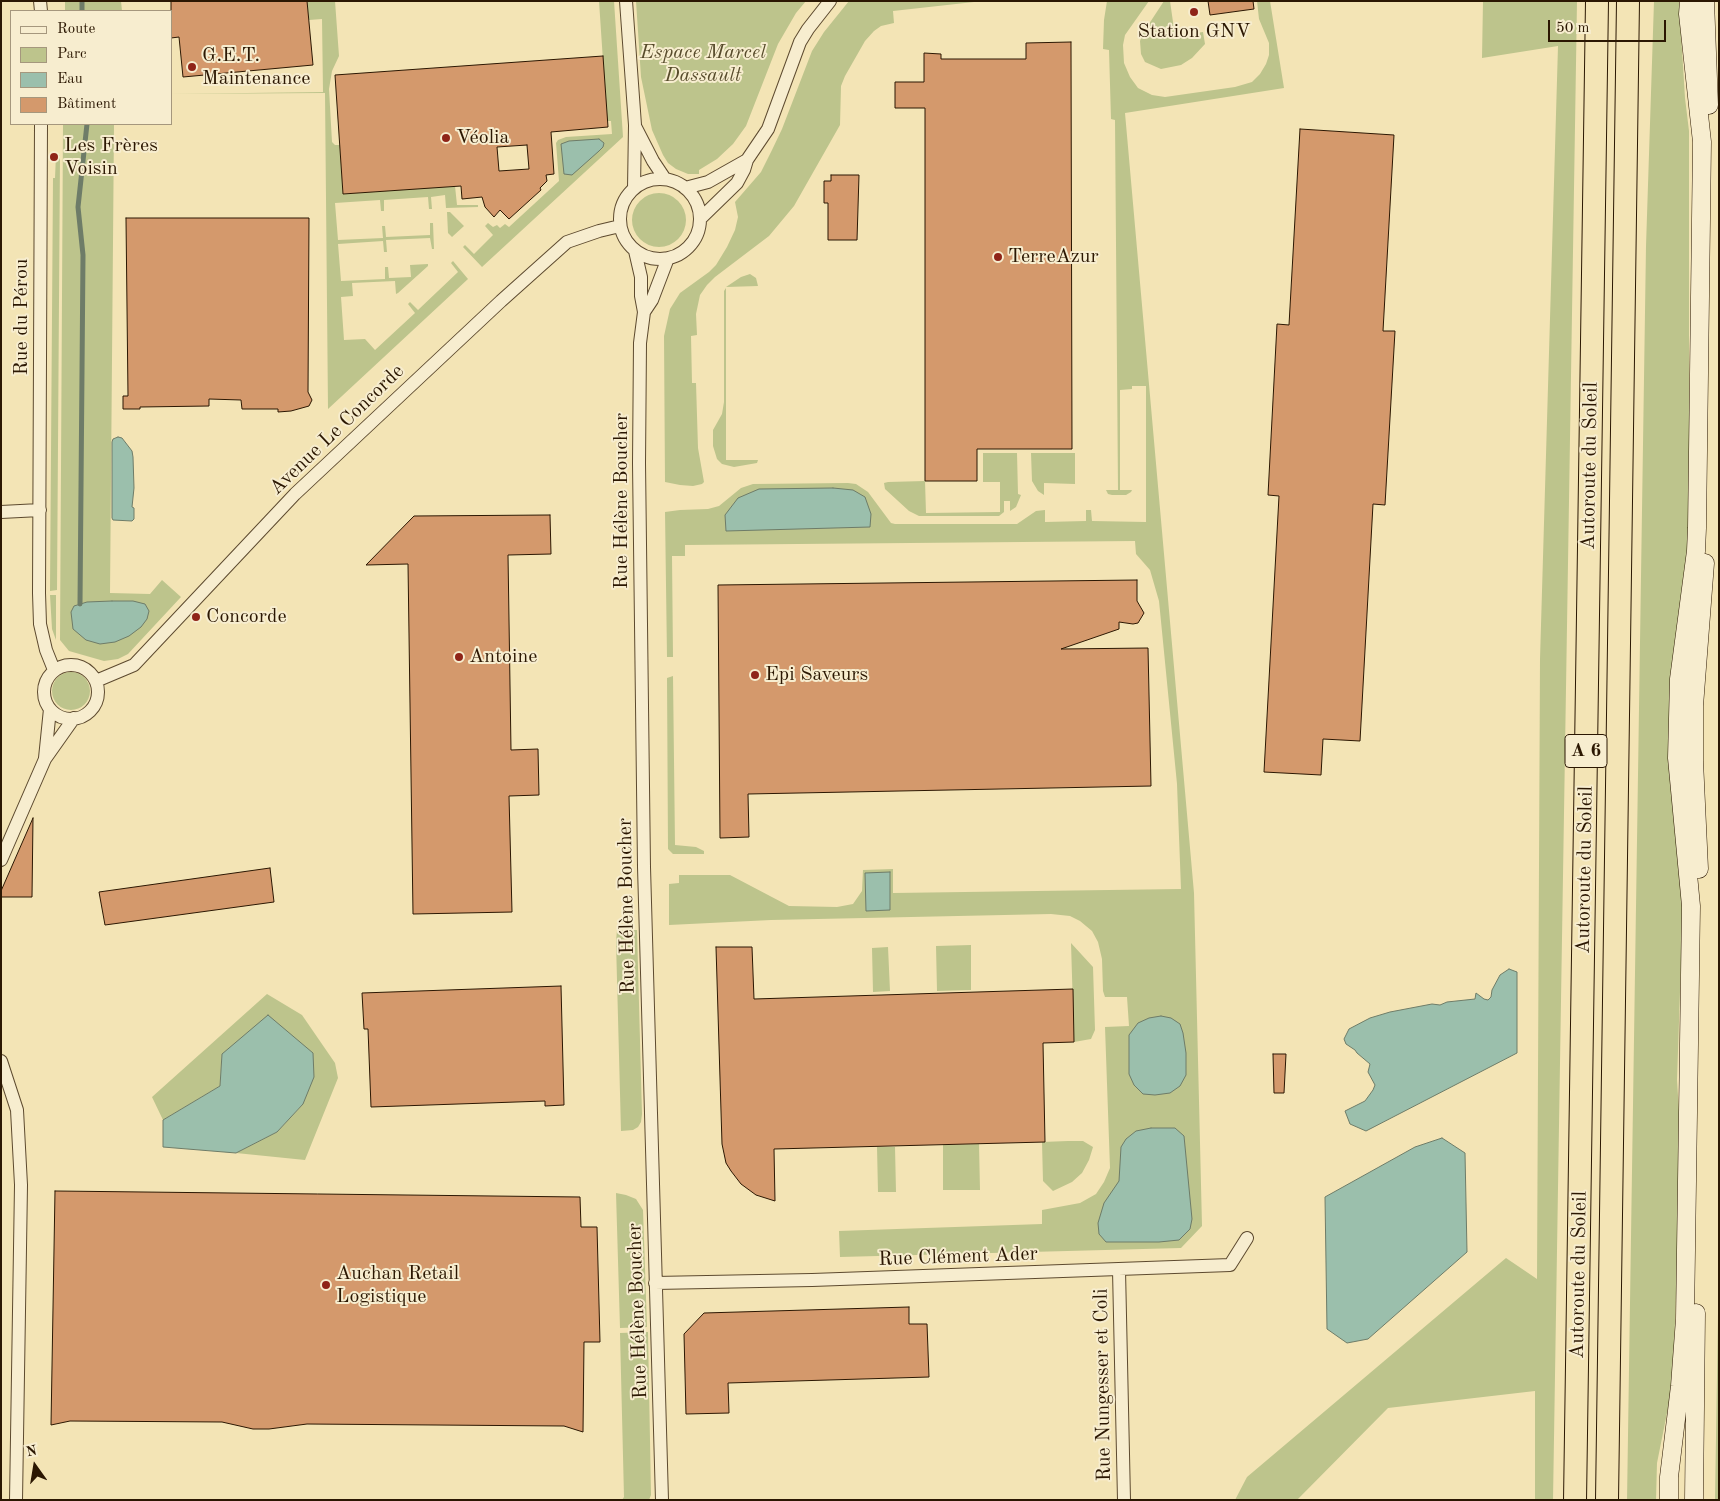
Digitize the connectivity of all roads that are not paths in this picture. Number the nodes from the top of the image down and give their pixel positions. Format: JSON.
{"nodes":[{"id":1,"x":626,"y":1,"type":"edge"},
{"id":2,"x":830,"y":1,"type":"edge"},
{"id":3,"x":1597,"y":1,"type":"edge"},
{"id":4,"x":1628,"y":1,"type":"edge"},
{"id":5,"x":1688,"y":1,"type":"edge"},
{"id":6,"x":1705,"y":1,"type":"edge"},
{"id":7,"x":41,"y":125,"type":"edge"},
{"id":8,"x":635,"y":125,"type":"junction"},
{"id":9,"x":747,"y":160,"type":"junction"},
{"id":10,"x":665,"y":179,"type":"junction"},
{"id":11,"x":634,"y":188,"type":"junction"},
{"id":12,"x":685,"y":188,"type":"junction"},
{"id":13,"x":700,"y":219,"type":"junction"},
{"id":14,"x":620,"y":226,"type":"junction"},
{"id":15,"x":635,"y":251,"type":"junction"},
{"id":16,"x":668,"y":258,"type":"junction"},
{"id":17,"x":644,"y":312,"type":"junction"},
{"id":18,"x":40,"y":510,"type":"junction"},
{"id":19,"x":1,"y":512,"type":"edge"},
{"id":20,"x":54,"y":670,"type":"junction"},
{"id":21,"x":96,"y":681,"type":"junction"},
{"id":22,"x":50,"y":709,"type":"junction"},
{"id":23,"x":74,"y":718,"type":"junction"},
{"id":24,"x":45,"y":759,"type":"junction"},
{"id":25,"x":1,"y":860,"type":"edge"},
{"id":26,"x":1,"y":1061,"type":"edge"},
{"id":27,"x":1247,"y":1238,"type":"dead end"},
{"id":28,"x":1119,"y":1270,"type":"junction"},
{"id":29,"x":655,"y":1283,"type":"junction"},
{"id":30,"x":16,"y":1500,"type":"edge"},
{"id":31,"x":662,"y":1500,"type":"edge"},
{"id":32,"x":1124,"y":1500,"type":"edge"},
{"id":33,"x":1575,"y":1500,"type":"edge"},
{"id":34,"x":1607,"y":1500,"type":"edge"},
{"id":35,"x":1669,"y":1500,"type":"edge"},
{"id":36,"x":1694,"y":1500,"type":"edge"}],
"edges":[{"from":1,"to":8,"type":"street"},
{"from":2,"to":9,"type":"street"},
{"from":3,"to":33,"type":"highway","name":"Autoroute du Soleil","number":"A 6"},
{"from":4,"to":34,"type":"highway","name":"Autoroute du Soleil","number":"A 6"},
{"from":5,"to":35,"type":"main road"},
{"from":6,"to":36,"type":"main road"},
{"from":7,"to":18,"type":"street","name":"Rue du Pérou"},
{"from":8,"to":10,"type":"street"},
{"from":8,"to":11,"type":"street"},
{"from":9,"to":12,"type":"street"},
{"from":9,"to":13,"type":"street"},
{"from":10,"to":11,"type":"street"},
{"from":10,"to":12,"type":"street"},
{"from":11,"to":14,"type":"street"},
{"from":12,"to":13,"type":"street"},
{"from":13,"to":16,"type":"street"},
{"from":14,"to":15,"type":"street","name":"Rue Hélène Boucher"},
{"from":14,"to":21,"type":"street","name":"Avenue Le Concorde"},
{"from":15,"to":16,"type":"street"},
{"from":15,"to":17,"type":"street","name":"Rue Hélène Boucher"},
{"from":16,"to":17,"type":"street","name":"Rue Hélène Boucher"},
{"from":17,"to":29,"type":"street","name":"Rue Hélène Boucher"},
{"from":18,"to":19,"type":"street"},
{"from":18,"to":20,"type":"street","name":"Rue du Pérou"},
{"from":20,"to":21,"type":"street"},
{"from":20,"to":22,"type":"street"},
{"from":21,"to":23,"type":"street"},
{"from":22,"to":23,"type":"street"},
{"from":22,"to":24,"type":"street"},
{"from":23,"to":24,"type":"street"},
{"from":24,"to":25,"type":"street"},
{"from":26,"to":30,"type":"street"},
{"from":27,"to":28,"type":"street","name":"Rue Clément Ader"},
{"from":28,"to":29,"type":"street","name":"Rue Clément Ader"},
{"from":28,"to":32,"type":"street","name":"Rue Nungesser et Coli"},
{"from":29,"to":31,"type":"street","name":"Rue Hélène Boucher"}]}
